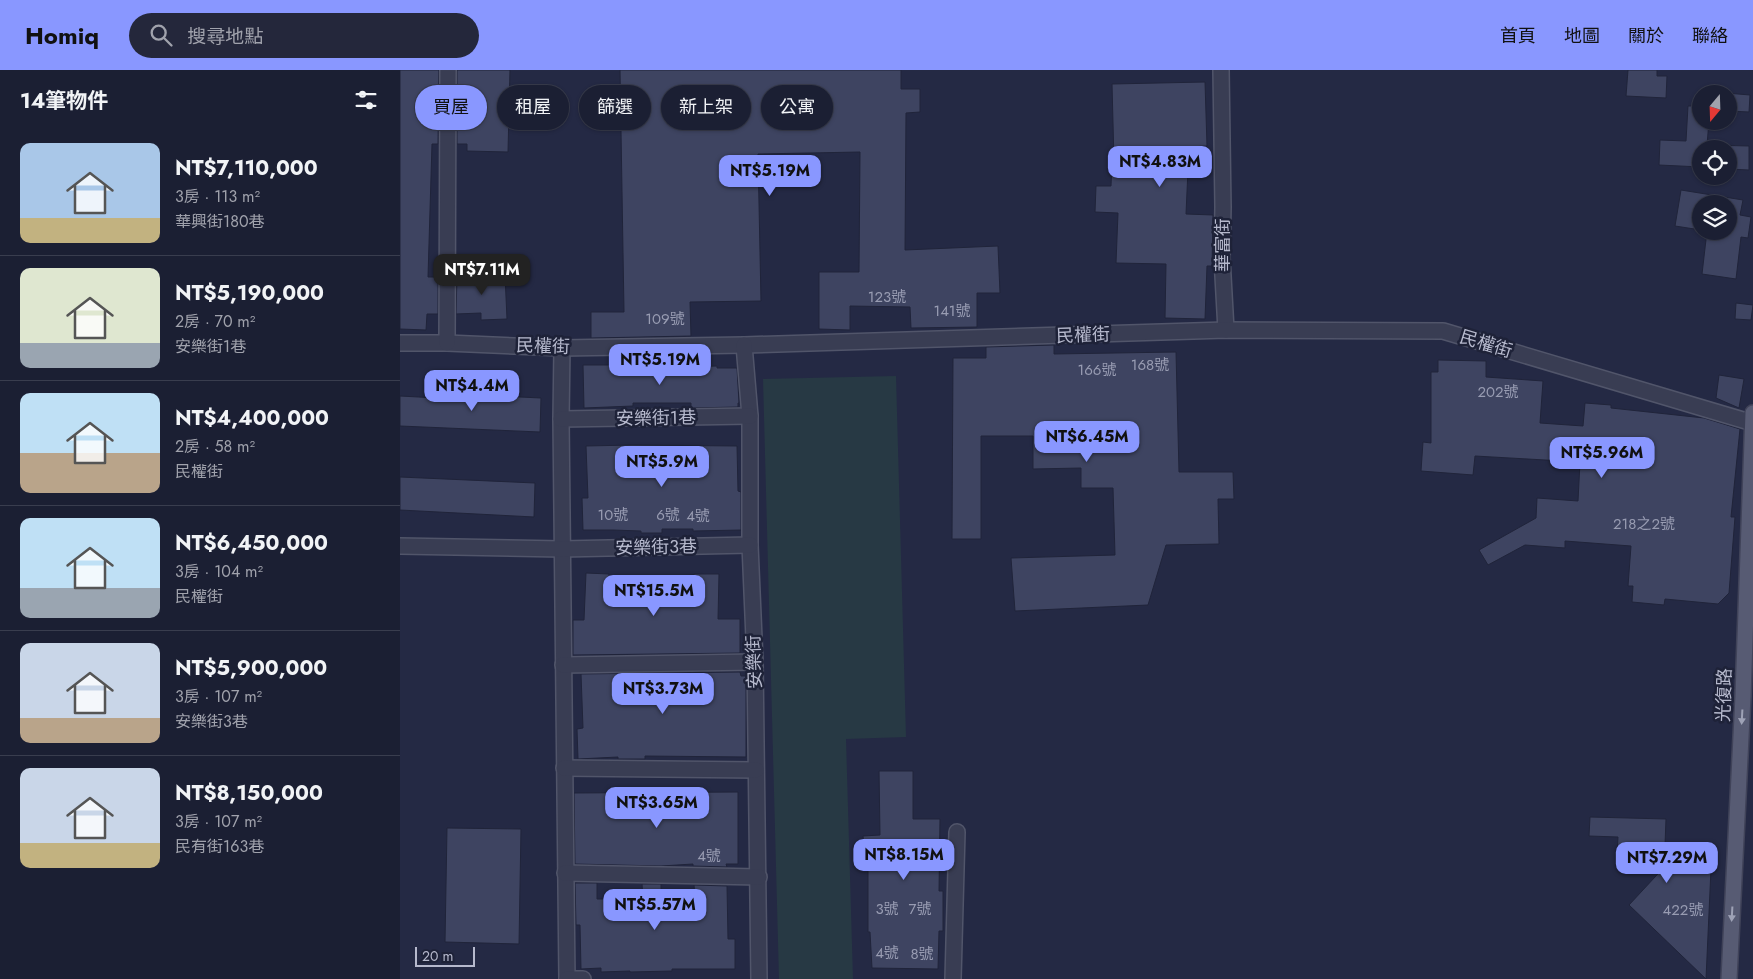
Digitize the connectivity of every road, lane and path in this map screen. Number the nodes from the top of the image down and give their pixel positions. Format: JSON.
{"nodes":[{"id":1,"x":448,"y":70,"type":"edge"},
{"id":2,"x":1221,"y":70,"type":"edge"},
{"id":3,"x":1226,"y":330,"type":"junction"},
{"id":4,"x":400,"y":343,"type":"edge"},
{"id":5,"x":447,"y":343,"type":"junction"},
{"id":6,"x":744,"y":345,"type":"junction"},
{"id":7,"x":562,"y":348,"type":"junction"},
{"id":8,"x":750,"y":416,"type":"junction"},
{"id":9,"x":561,"y":419,"type":"junction"},
{"id":10,"x":1753,"y":420,"type":"edge"},
{"id":11,"x":750,"y":544,"type":"junction"},
{"id":12,"x":400,"y":546,"type":"edge"},
{"id":13,"x":562,"y":549,"type":"junction"},
{"id":14,"x":755,"y":662,"type":"junction"},
{"id":15,"x":563,"y":665,"type":"junction"},
{"id":16,"x":1748,"y":696,"type":"edge"},
{"id":17,"x":564,"y":768,"type":"junction"},
{"id":18,"x":756,"y":770,"type":"junction"},
{"id":19,"x":957,"y":832,"type":"dead end"},
{"id":20,"x":565,"y":873,"type":"junction"},
{"id":21,"x":759,"y":877,"type":"junction"},
{"id":22,"x":567,"y":979,"type":"edge"},
{"id":23,"x":582,"y":979,"type":"edge"},
{"id":24,"x":759,"y":979,"type":"edge"},
{"id":25,"x":953,"y":979,"type":"edge"},
{"id":26,"x":1729,"y":979,"type":"edge"}],
"edges":[{"from":1,"to":5,"type":"street"},
{"from":2,"to":3,"type":"street","name":"華富街"},
{"from":3,"to":6,"type":"street","name":"民權街"},
{"from":3,"to":10,"type":"street","name":"民權街"},
{"from":4,"to":5,"type":"street","name":"民權街"},
{"from":5,"to":7,"type":"street","name":"民權街"},
{"from":6,"to":7,"type":"street","name":"民權街"},
{"from":6,"to":8,"type":"street","name":"安樂街"},
{"from":7,"to":9,"type":"street"},
{"from":8,"to":9,"type":"street","name":"安樂街1巷"},
{"from":8,"to":11,"type":"street","name":"安樂街"},
{"from":9,"to":13,"type":"street"},
{"from":10,"to":16,"type":"main road","name":"光復路"},
{"from":11,"to":13,"type":"street","name":"安樂街3巷"},
{"from":11,"to":14,"type":"street","name":"安樂街"},
{"from":12,"to":13,"type":"street","name":"安樂街3巷"},
{"from":13,"to":15,"type":"street"},
{"from":14,"to":15,"type":"street"},
{"from":14,"to":18,"type":"street","name":"安樂街"},
{"from":15,"to":17,"type":"street"},
{"from":16,"to":26,"type":"main road","name":"光復路","one_way":true},
{"from":17,"to":18,"type":"street"},
{"from":17,"to":20,"type":"street"},
{"from":18,"to":21,"type":"street","name":"安樂街"},
{"from":19,"to":25,"type":"street"},
{"from":20,"to":21,"type":"street"},
{"from":20,"to":22,"type":"street"},
{"from":21,"to":24,"type":"street","name":"安樂街"},
{"from":22,"to":23,"type":"street"}]}
